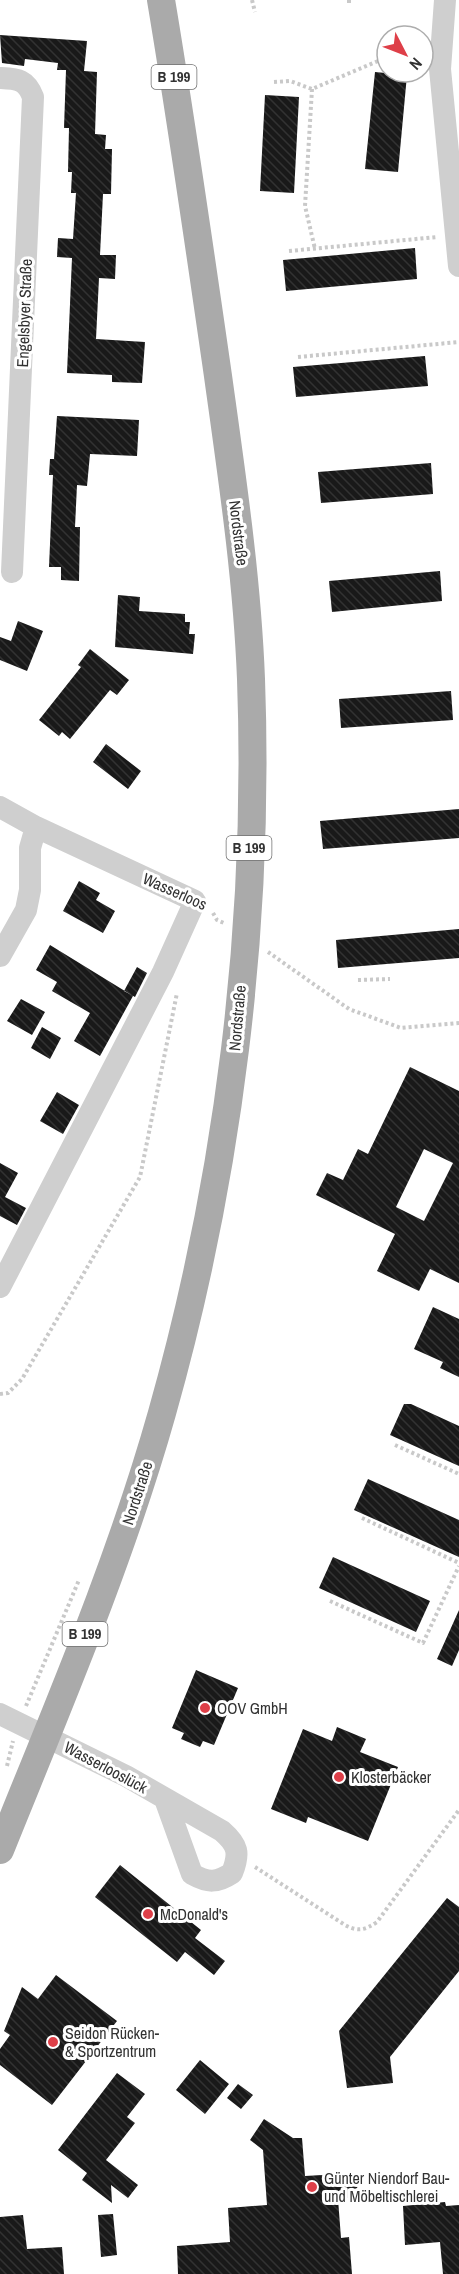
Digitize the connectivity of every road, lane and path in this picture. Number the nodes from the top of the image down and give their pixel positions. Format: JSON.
{"nodes":[{"id":1,"x":161,"y":0,"type":"edge"},
{"id":2,"x":171,"y":0,"type":"edge"},
{"id":3,"x":252,"y":0,"type":"edge"},
{"id":4,"x":445,"y":0,"type":"edge"},
{"id":5,"x":255,"y":12,"type":"dead end"},
{"id":6,"x":375,"y":62,"type":"edge"},
{"id":7,"x":0,"y":78,"type":"edge"},
{"id":8,"x":274,"y":82,"type":"dead end"},
{"id":9,"x":312,"y":89,"type":"junction"},
{"id":10,"x":187,"y":155,"type":"junction"},
{"id":11,"x":456,"y":235,"type":"junction"},
{"id":12,"x":315,"y":249,"type":"junction"},
{"id":13,"x":289,"y":251,"type":"dead end"},
{"id":14,"x":459,"y":266,"type":"edge"},
{"id":15,"x":459,"y":342,"type":"edge"},
{"id":16,"x":298,"y":357,"type":"dead end"},
{"id":17,"x":12,"y":572,"type":"dead end"},
{"id":18,"x":0,"y":807,"type":"edge"},
{"id":19,"x":36,"y":827,"type":"junction"},
{"id":20,"x":195,"y":901,"type":"junction"},
{"id":21,"x":228,"y":912,"type":"dead end"},
{"id":22,"x":266,"y":950,"type":"dead end"},
{"id":23,"x":0,"y":956,"type":"edge"},
{"id":24,"x":390,"y":979,"type":"dead end"},
{"id":25,"x":358,"y":980,"type":"dead end"},
{"id":26,"x":177,"y":991,"type":"dead end"},
{"id":27,"x":459,"y":1023,"type":"edge"},
{"id":28,"x":0,"y":1287,"type":"edge"},
{"id":29,"x":0,"y":1394,"type":"edge"},
{"id":30,"x":394,"y":1445,"type":"dead end"},
{"id":31,"x":459,"y":1474,"type":"edge"},
{"id":32,"x":362,"y":1518,"type":"dead end"},
{"id":33,"x":459,"y":1564,"type":"edge"},
{"id":34,"x":83,"y":1574,"type":"dead end"},
{"id":35,"x":330,"y":1601,"type":"dead end"},
{"id":36,"x":9,"y":1719,"type":"edge"},
{"id":37,"x":46,"y":1736,"type":"junction"},
{"id":38,"x":0,"y":1756,"type":"edge"},
{"id":39,"x":8,"y":1759,"type":"junction"},
{"id":40,"x":6,"y":1775,"type":"dead end"},
{"id":41,"x":165,"y":1799,"type":"dead end"},
{"id":42,"x":459,"y":1810,"type":"edge"},
{"id":43,"x":0,"y":1850,"type":"edge"},
{"id":44,"x":258,"y":1868,"type":"dead end"}],
"edges":[{"from":1,"to":10,"type":"main road","name":"Nordstraße","number":"B 199"},
{"from":2,"to":10,"type":"main road","name":"Nordstraße","number":"B 199"},
{"from":3,"to":5,"type":"path"},
{"from":4,"to":11,"type":"street"},
{"from":6,"to":9,"type":"path"},
{"from":7,"to":17,"type":"street","name":"Engelsbyer Straße"},
{"from":8,"to":9,"type":"path"},
{"from":9,"to":12,"type":"path"},
{"from":10,"to":37,"type":"main road","name":"Nordstraße","number":"B 199"},
{"from":11,"to":12,"type":"path"},
{"from":11,"to":14,"type":"street"},
{"from":12,"to":13,"type":"path"},
{"from":15,"to":16,"type":"path"},
{"from":18,"to":19,"type":"street","name":"Wasserloos"},
{"from":19,"to":20,"type":"street","name":"Wasserloos"},
{"from":19,"to":23,"type":"street"},
{"from":20,"to":21,"type":"path","name":"Wasserloos"},
{"from":20,"to":28,"type":"street"},
{"from":22,"to":27,"type":"path"},
{"from":24,"to":25,"type":"path"},
{"from":26,"to":29,"type":"path"},
{"from":30,"to":31,"type":"path"},
{"from":32,"to":33,"type":"path"},
{"from":33,"to":35,"type":"path"},
{"from":34,"to":36,"type":"path"},
{"from":36,"to":37,"type":"street","name":"Wasserlooslück"},
{"from":36,"to":39,"type":"path"},
{"from":37,"to":41,"type":"street","name":"Wasserlooslück"},
{"from":37,"to":43,"type":"main road","name":"Nordstraße","number":"B 199"},
{"from":38,"to":39,"type":"path"},
{"from":39,"to":40,"type":"path"},
{"from":42,"to":44,"type":"path"}]}
